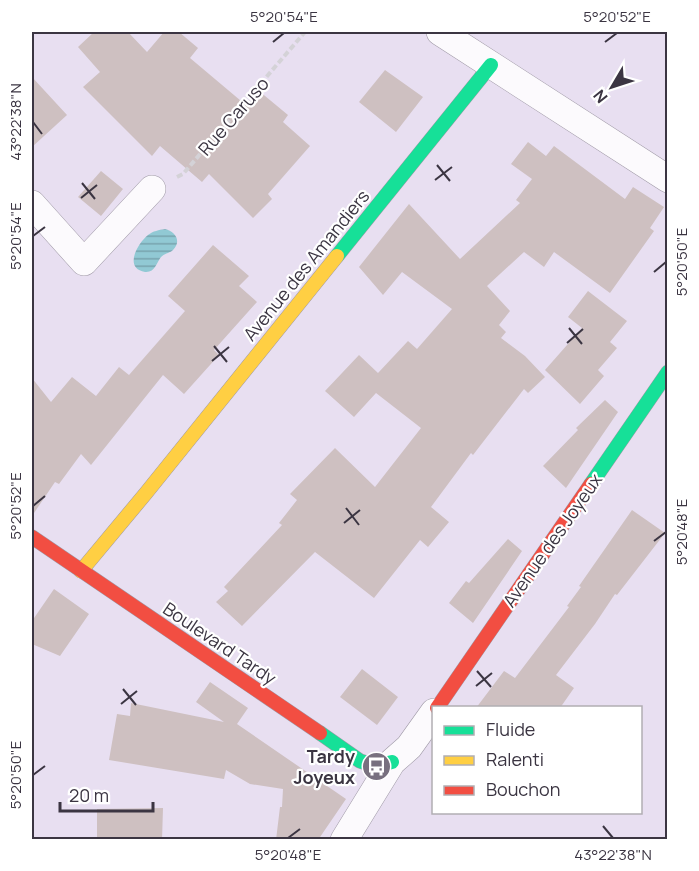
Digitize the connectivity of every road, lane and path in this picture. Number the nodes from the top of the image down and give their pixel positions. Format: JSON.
{"nodes":[{"id":1,"x":305,"y":32,"type":"edge"},
{"id":2,"x":440,"y":32,"type":"edge"},
{"id":3,"x":491,"y":65,"type":"junction"},
{"id":4,"x":668,"y":179,"type":"edge"},
{"id":5,"x":152,"y":189,"type":"joint"},
{"id":6,"x":32,"y":204,"type":"edge"},
{"id":7,"x":668,"y":372,"type":"edge"},
{"id":8,"x":32,"y":537,"type":"edge"},
{"id":9,"x":81,"y":571,"type":"junction"},
{"id":10,"x":438,"y":706,"type":"edge"},
{"id":11,"x":432,"y":715,"type":"edge"},
{"id":12,"x":392,"y":762,"type":"junction"},
{"id":13,"x":344,"y":840,"type":"edge"}],
"edges":[{"from":1,"to":5,"type":"path","name":"Rue Caruso"},
{"from":2,"to":3,"type":"street"},
{"from":3,"to":4,"type":"street"},
{"from":3,"to":9,"type":"street","name":"Avenue des Amandiers"},
{"from":5,"to":6,"type":"street"},
{"from":7,"to":10,"type":"street","name":"Avenue des Joyeux"},
{"from":8,"to":9,"type":"street","name":"Boulevard Tardy"},
{"from":9,"to":12,"type":"street","name":"Boulevard Tardy"},
{"from":11,"to":12,"type":"street"},
{"from":12,"to":13,"type":"street"}]}
